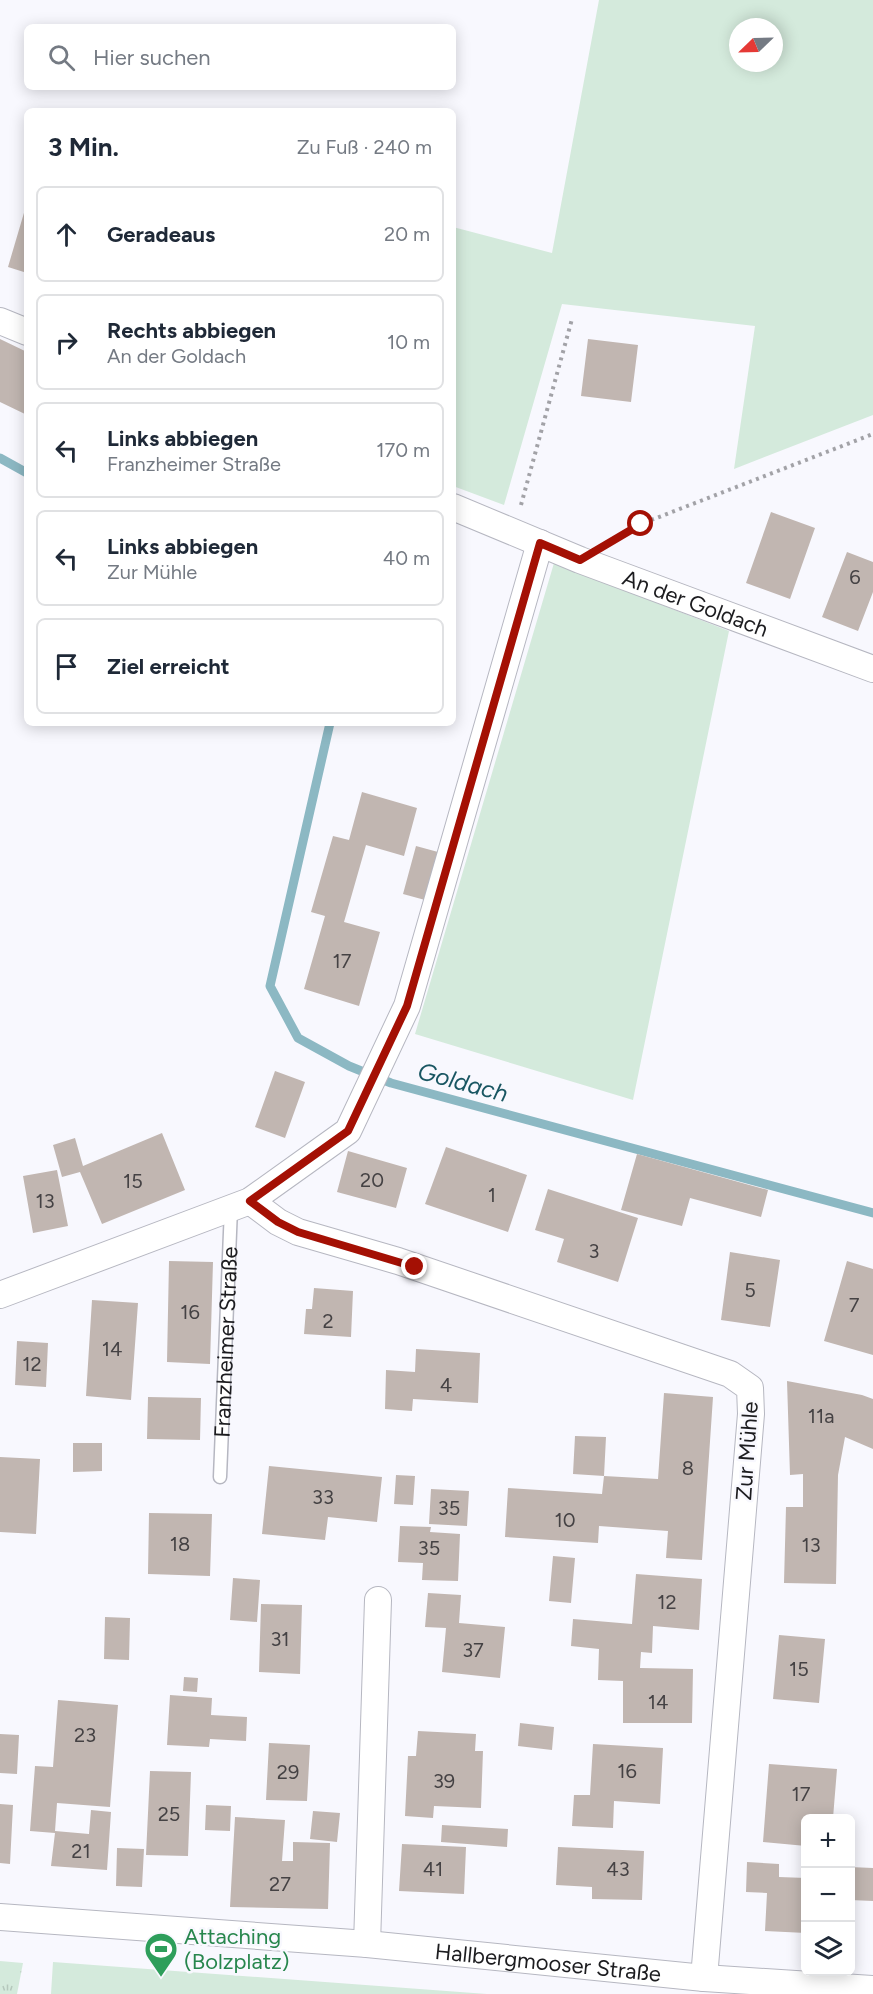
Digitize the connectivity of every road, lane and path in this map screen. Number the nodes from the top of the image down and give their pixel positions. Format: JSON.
{"nodes":[{"id":1,"x":572,"y":319,"type":"dead end"},
{"id":2,"x":0,"y":321,"type":"edge"},
{"id":3,"x":24,"y":331,"type":"edge"},
{"id":4,"x":873,"y":434,"type":"edge"},
{"id":5,"x":456,"y":508,"type":"edge"},
{"id":6,"x":513,"y":532,"type":"junction"},
{"id":7,"x":540,"y":543,"type":"junction"},
{"id":8,"x":580,"y":560,"type":"junction"},
{"id":9,"x":873,"y":669,"type":"edge"},
{"id":10,"x":241,"y":1204,"type":"junction"},
{"id":11,"x":0,"y":1295,"type":"edge"},
{"id":12,"x":220,"y":1477,"type":"dead end"},
{"id":13,"x":378,"y":1600,"type":"dead end"},
{"id":14,"x":0,"y":1917,"type":"edge"},
{"id":15,"x":367,"y":1944,"type":"junction"},
{"id":16,"x":704,"y":1978,"type":"junction"},
{"id":17,"x":873,"y":1989,"type":"edge"}],
"edges":[{"from":1,"to":6,"type":"path"},
{"from":2,"to":3,"type":"street"},
{"from":4,"to":8,"type":"path"},
{"from":5,"to":6,"type":"street","name":"An der Goldach"},
{"from":6,"to":7,"type":"street","name":"An der Goldach"},
{"from":7,"to":8,"type":"street","name":"An der Goldach"},
{"from":7,"to":10,"type":"street","name":"Franzheimer Straße"},
{"from":8,"to":9,"type":"street","name":"An der Goldach"},
{"from":10,"to":11,"type":"street","name":"Franzheimer Straße"},
{"from":10,"to":12,"type":"lane","name":"Franzheimer Straße"},
{"from":10,"to":16,"type":"street","name":"Zur Mühle"},
{"from":13,"to":15,"type":"street"},
{"from":14,"to":15,"type":"street","name":"Hallbergmooser Straße"},
{"from":15,"to":16,"type":"street","name":"Hallbergmooser Straße"},
{"from":16,"to":17,"type":"street","name":"Hallbergmooser Straße"}]}
